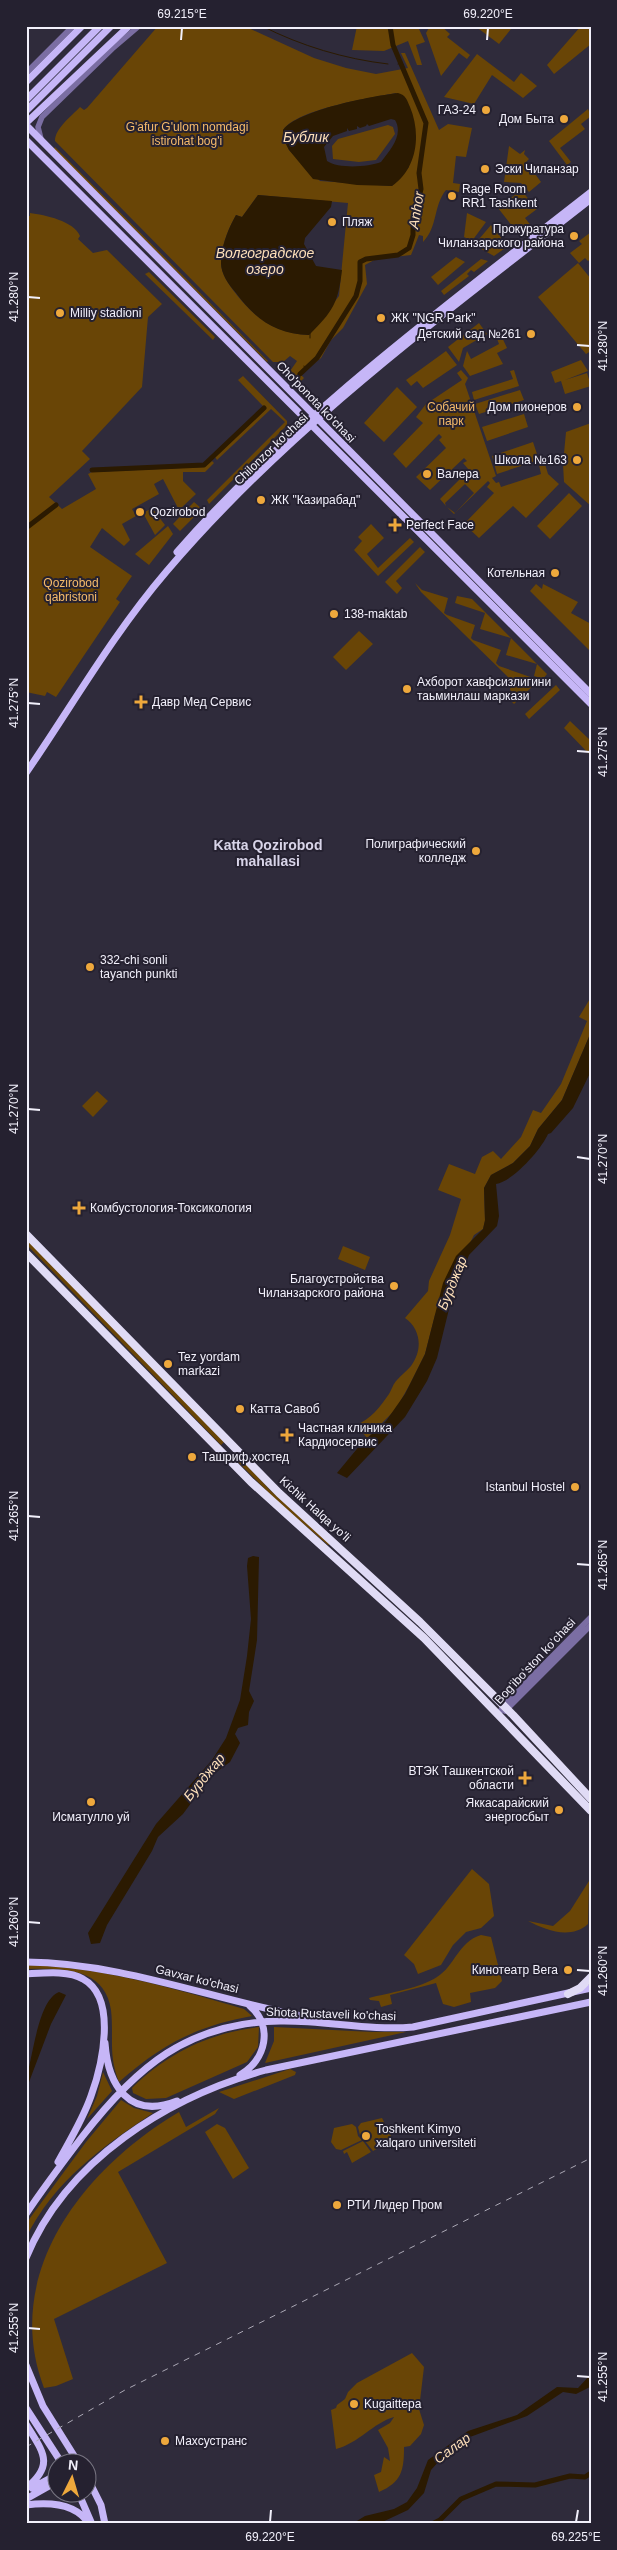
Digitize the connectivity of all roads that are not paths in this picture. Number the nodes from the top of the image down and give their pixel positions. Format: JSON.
{"nodes":[{"id":1,"x":73,"y":26,"type":"edge"},
{"id":2,"x":82,"y":26,"type":"edge"},
{"id":3,"x":100,"y":26,"type":"edge"},
{"id":4,"x":111,"y":26,"type":"edge"},
{"id":5,"x":139,"y":26,"type":"edge"},
{"id":6,"x":130,"y":28,"type":"edge"},
{"id":7,"x":26,"y":73,"type":"edge"},
{"id":8,"x":26,"y":82,"type":"edge"},
{"id":9,"x":26,"y":100,"type":"edge"},
{"id":10,"x":26,"y":111,"type":"edge"},
{"id":11,"x":26,"y":124,"type":"edge"},
{"id":12,"x":28,"y":143,"type":"edge"},
{"id":13,"x":44,"y":143,"type":"junction"},
{"id":14,"x":591,"y":192,"type":"edge"},
{"id":15,"x":586,"y":200,"type":"edge"},
{"id":16,"x":264,"y":364,"type":"junction"},
{"id":17,"x":257,"y":371,"type":"junction"},
{"id":18,"x":312,"y":420,"type":"junction"},
{"id":19,"x":573,"y":681,"type":"junction"},
{"id":20,"x":591,"y":694,"type":"edge"},
{"id":21,"x":591,"y":704,"type":"edge"},
{"id":22,"x":54,"y":728,"type":"junction"},
{"id":23,"x":26,"y":765,"type":"edge"},
{"id":24,"x":26,"y":773,"type":"edge"},
{"id":25,"x":26,"y":1234,"type":"edge"},
{"id":26,"x":26,"y":1253,"type":"edge"},
{"id":27,"x":232,"y":1445,"type":"junction"},
{"id":28,"x":223,"y":1454,"type":"junction"},
{"id":29,"x":373,"y":1578,"type":"junction"},
{"id":30,"x":367,"y":1585,"type":"junction"},
{"id":31,"x":591,"y":1617,"type":"edge"},
{"id":32,"x":591,"y":1625,"type":"edge"},
{"id":33,"x":505,"y":1708,"type":"junction"},
{"id":34,"x":499,"y":1714,"type":"junction"},
{"id":35,"x":563,"y":1782,"type":"junction"},
{"id":36,"x":589,"y":1797,"type":"edge"},
{"id":37,"x":591,"y":1811,"type":"edge"},
{"id":38,"x":591,"y":1817,"type":"edge"},
{"id":39,"x":26,"y":1962,"type":"edge"},
{"id":40,"x":26,"y":1974,"type":"edge"},
{"id":41,"x":591,"y":1977,"type":"edge"},
{"id":42,"x":591,"y":1988,"type":"edge"},
{"id":43,"x":568,"y":1994,"type":"junction"},
{"id":44,"x":591,"y":2002,"type":"edge"},
{"id":45,"x":245,"y":2003,"type":"junction"},
{"id":46,"x":263,"y":2022,"type":"junction"},
{"id":47,"x":362,"y":2026,"type":"junction"},
{"id":48,"x":104,"y":2030,"type":"junction"},
{"id":49,"x":228,"y":2080,"type":"junction"},
{"id":50,"x":119,"y":2091,"type":"junction"},
{"id":51,"x":200,"y":2092,"type":"junction"},
{"id":52,"x":49,"y":2180,"type":"junction"},
{"id":53,"x":26,"y":2214,"type":"edge"},
{"id":54,"x":26,"y":2258,"type":"edge"},
{"id":55,"x":26,"y":2365,"type":"edge"},
{"id":56,"x":26,"y":2408,"type":"edge"},
{"id":57,"x":26,"y":2424,"type":"edge"},
{"id":58,"x":55,"y":2452,"type":"edge"},
{"id":59,"x":72,"y":2452,"type":"edge"},
{"id":60,"x":48,"y":2479,"type":"edge"},
{"id":61,"x":48,"y":2487,"type":"edge"},
{"id":62,"x":26,"y":2489,"type":"edge"},
{"id":63,"x":26,"y":2499,"type":"edge"},
{"id":64,"x":98,"y":2499,"type":"edge"},
{"id":65,"x":82,"y":2502,"type":"edge"},
{"id":66,"x":26,"y":2505,"type":"edge"},
{"id":67,"x":90,"y":2524,"type":"edge"},
{"id":68,"x":105,"y":2524,"type":"edge"}],
"edges":[{"from":1,"to":7,"type":"street"},
{"from":2,"to":8,"type":"main road"},
{"from":3,"to":9,"type":"main road"},
{"from":4,"to":10,"type":"main road"},
{"from":5,"to":6,"type":"street"},
{"from":6,"to":11,"type":"main road"},
{"from":6,"to":13,"type":"street"},
{"from":11,"to":13,"type":"main road","name":"Cho'ponota ko'chasi"},
{"from":12,"to":17,"type":"main road","name":"Cho'ponota ko'chasi"},
{"from":13,"to":16,"type":"main road","name":"Cho'ponota ko'chasi"},
{"from":14,"to":15,"type":"main road","name":"Chilonzor ko'chasi"},
{"from":15,"to":18,"type":"main road","name":"Chilonzor ko'chasi"},
{"from":16,"to":17,"type":"main road"},
{"from":16,"to":18,"type":"main road","name":"Cho'ponota ko'chasi"},
{"from":17,"to":18,"type":"main road","name":"Cho'ponota ko'chasi"},
{"from":18,"to":19,"type":"main road","name":"Cho'ponota ko'chasi"},
{"from":18,"to":22,"type":"main road","name":"Chilonzor ko'chasi"},
{"from":19,"to":20,"type":"main road","name":"Cho'ponota ko'chasi"},
{"from":19,"to":21,"type":"main road","name":"Cho'ponota ko'chasi"},
{"from":22,"to":23,"type":"main road","name":"Chilonzor ko'chasi"},
{"from":22,"to":24,"type":"main road","name":"Chilonzor ko'chasi"},
{"from":25,"to":27,"type":"highway","name":"Kichik Halqa yo'li"},
{"from":26,"to":28,"type":"highway","name":"Kichik Halqa yo'li"},
{"from":27,"to":28,"type":"highway"},
{"from":27,"to":29,"type":"highway","name":"Kichik Halqa yo'li"},
{"from":28,"to":30,"type":"highway","name":"Kichik Halqa yo'li"},
{"from":29,"to":30,"type":"highway"},
{"from":29,"to":33,"type":"highway","name":"Kichik Halqa yo'li"},
{"from":30,"to":34,"type":"highway","name":"Kichik Halqa yo'li"},
{"from":31,"to":33,"type":"street","name":"Bogʻiboʻston koʻchasi"},
{"from":32,"to":33,"type":"street","name":"Bogʻiboʻston koʻchasi"},
{"from":33,"to":34,"type":"street","name":"Bogʻiboʻston koʻchasi"},
{"from":33,"to":36,"type":"highway","name":"Kichik Halqa yo'li"},
{"from":34,"to":35,"type":"highway","name":"Kichik Halqa yo'li"},
{"from":35,"to":37,"type":"highway","name":"Kichik Halqa yo'li"},
{"from":35,"to":38,"type":"highway"},
{"from":39,"to":45,"type":"main road","name":"Gavxar ko'chasi"},
{"from":40,"to":48,"type":"main road"},
{"from":41,"to":43,"type":"highway"},
{"from":42,"to":43,"type":"main road","name":"Shota Rustaveli ko'chasi"},
{"from":43,"to":47,"type":"main road","name":"Shota Rustaveli ko'chasi"},
{"from":44,"to":49,"type":"main road"},
{"from":45,"to":46,"type":"main road"},
{"from":45,"to":47,"type":"main road","name":"Gavxar ko'chasi"},
{"from":46,"to":47,"type":"main road","name":"Shota Rustaveli ko'chasi"},
{"from":46,"to":49,"type":"main road"},
{"from":46,"to":50,"type":"main road","name":"Shota Rustaveli ko'chasi"},
{"from":48,"to":50,"type":"main road"},
{"from":48,"to":52,"type":"main road"},
{"from":49,"to":51,"type":"main road"},
{"from":50,"to":51,"type":"main road"},
{"from":50,"to":52,"type":"main road","name":"Shota Rustaveli ko'chasi"},
{"from":51,"to":54,"type":"main road"},
{"from":52,"to":53,"type":"main road","name":"Shota Rustaveli ko'chasi"},
{"from":55,"to":59,"type":"main road"},
{"from":56,"to":58,"type":"main road"},
{"from":57,"to":62,"type":"main road"},
{"from":60,"to":62,"type":"main road"},
{"from":61,"to":63,"type":"main road"},
{"from":64,"to":68,"type":"main road"},
{"from":65,"to":67,"type":"main road"},
{"from":66,"to":67,"type":"main road"}]}
